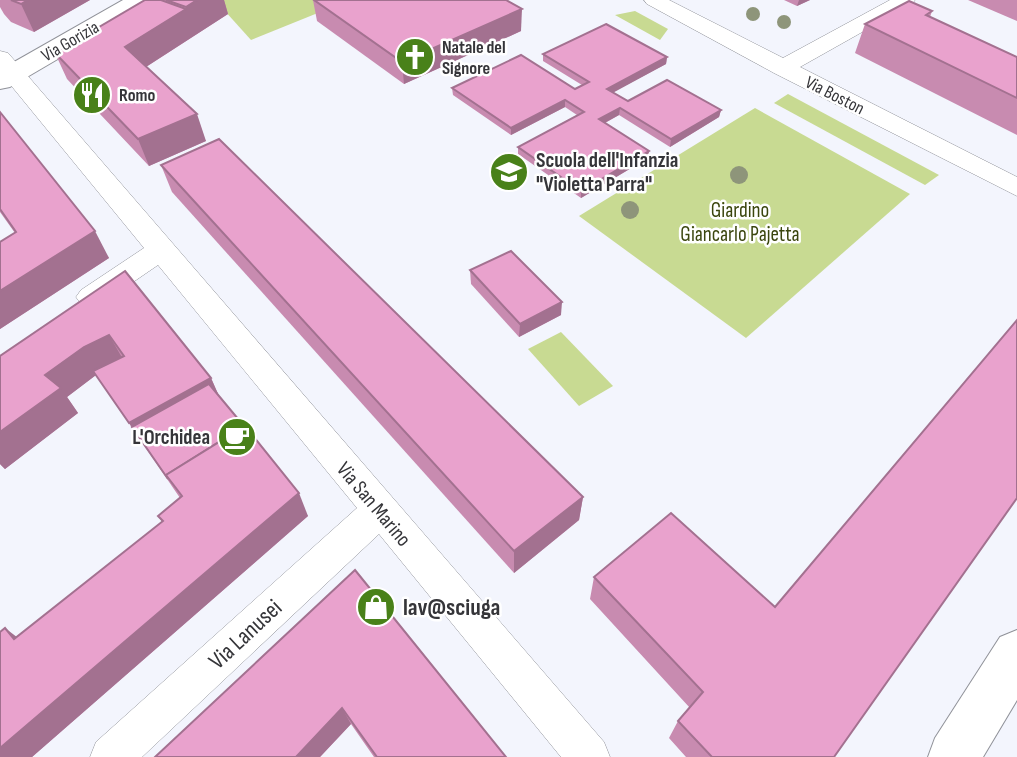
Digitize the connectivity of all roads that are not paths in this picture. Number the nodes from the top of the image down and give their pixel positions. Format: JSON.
{"nodes":[{"id":1,"x":141,"y":0,"type":"edge"},
{"id":2,"x":654,"y":0,"type":"edge"},
{"id":3,"x":905,"y":0,"type":"edge"},
{"id":4,"x":782,"y":68,"type":"junction"},
{"id":5,"x":5,"y":71,"type":"edge"},
{"id":6,"x":1017,"y":188,"type":"edge"},
{"id":7,"x":161,"y":250,"type":"junction"},
{"id":8,"x":65,"y":315,"type":"edge"},
{"id":9,"x":379,"y":511,"type":"junction"},
{"id":10,"x":1017,"y":654,"type":"edge"},
{"id":11,"x":111,"y":757,"type":"edge"},
{"id":12,"x":589,"y":757,"type":"edge"},
{"id":13,"x":954,"y":757,"type":"edge"}],
"edges":[{"from":1,"to":5,"type":"street","name":"Via Gorizia"},
{"from":2,"to":4,"type":"street","name":"Via Boston"},
{"from":3,"to":4,"type":"street"},
{"from":4,"to":6,"type":"street","name":"Via Boston"},
{"from":5,"to":7,"type":"street","name":"Via San Marino"},
{"from":7,"to":8,"type":"street"},
{"from":7,"to":9,"type":"street","name":"Via San Marino"},
{"from":9,"to":11,"type":"street","name":"Via Lanusei"},
{"from":9,"to":12,"type":"street","name":"Via San Marino"},
{"from":10,"to":13,"type":"street"}]}
